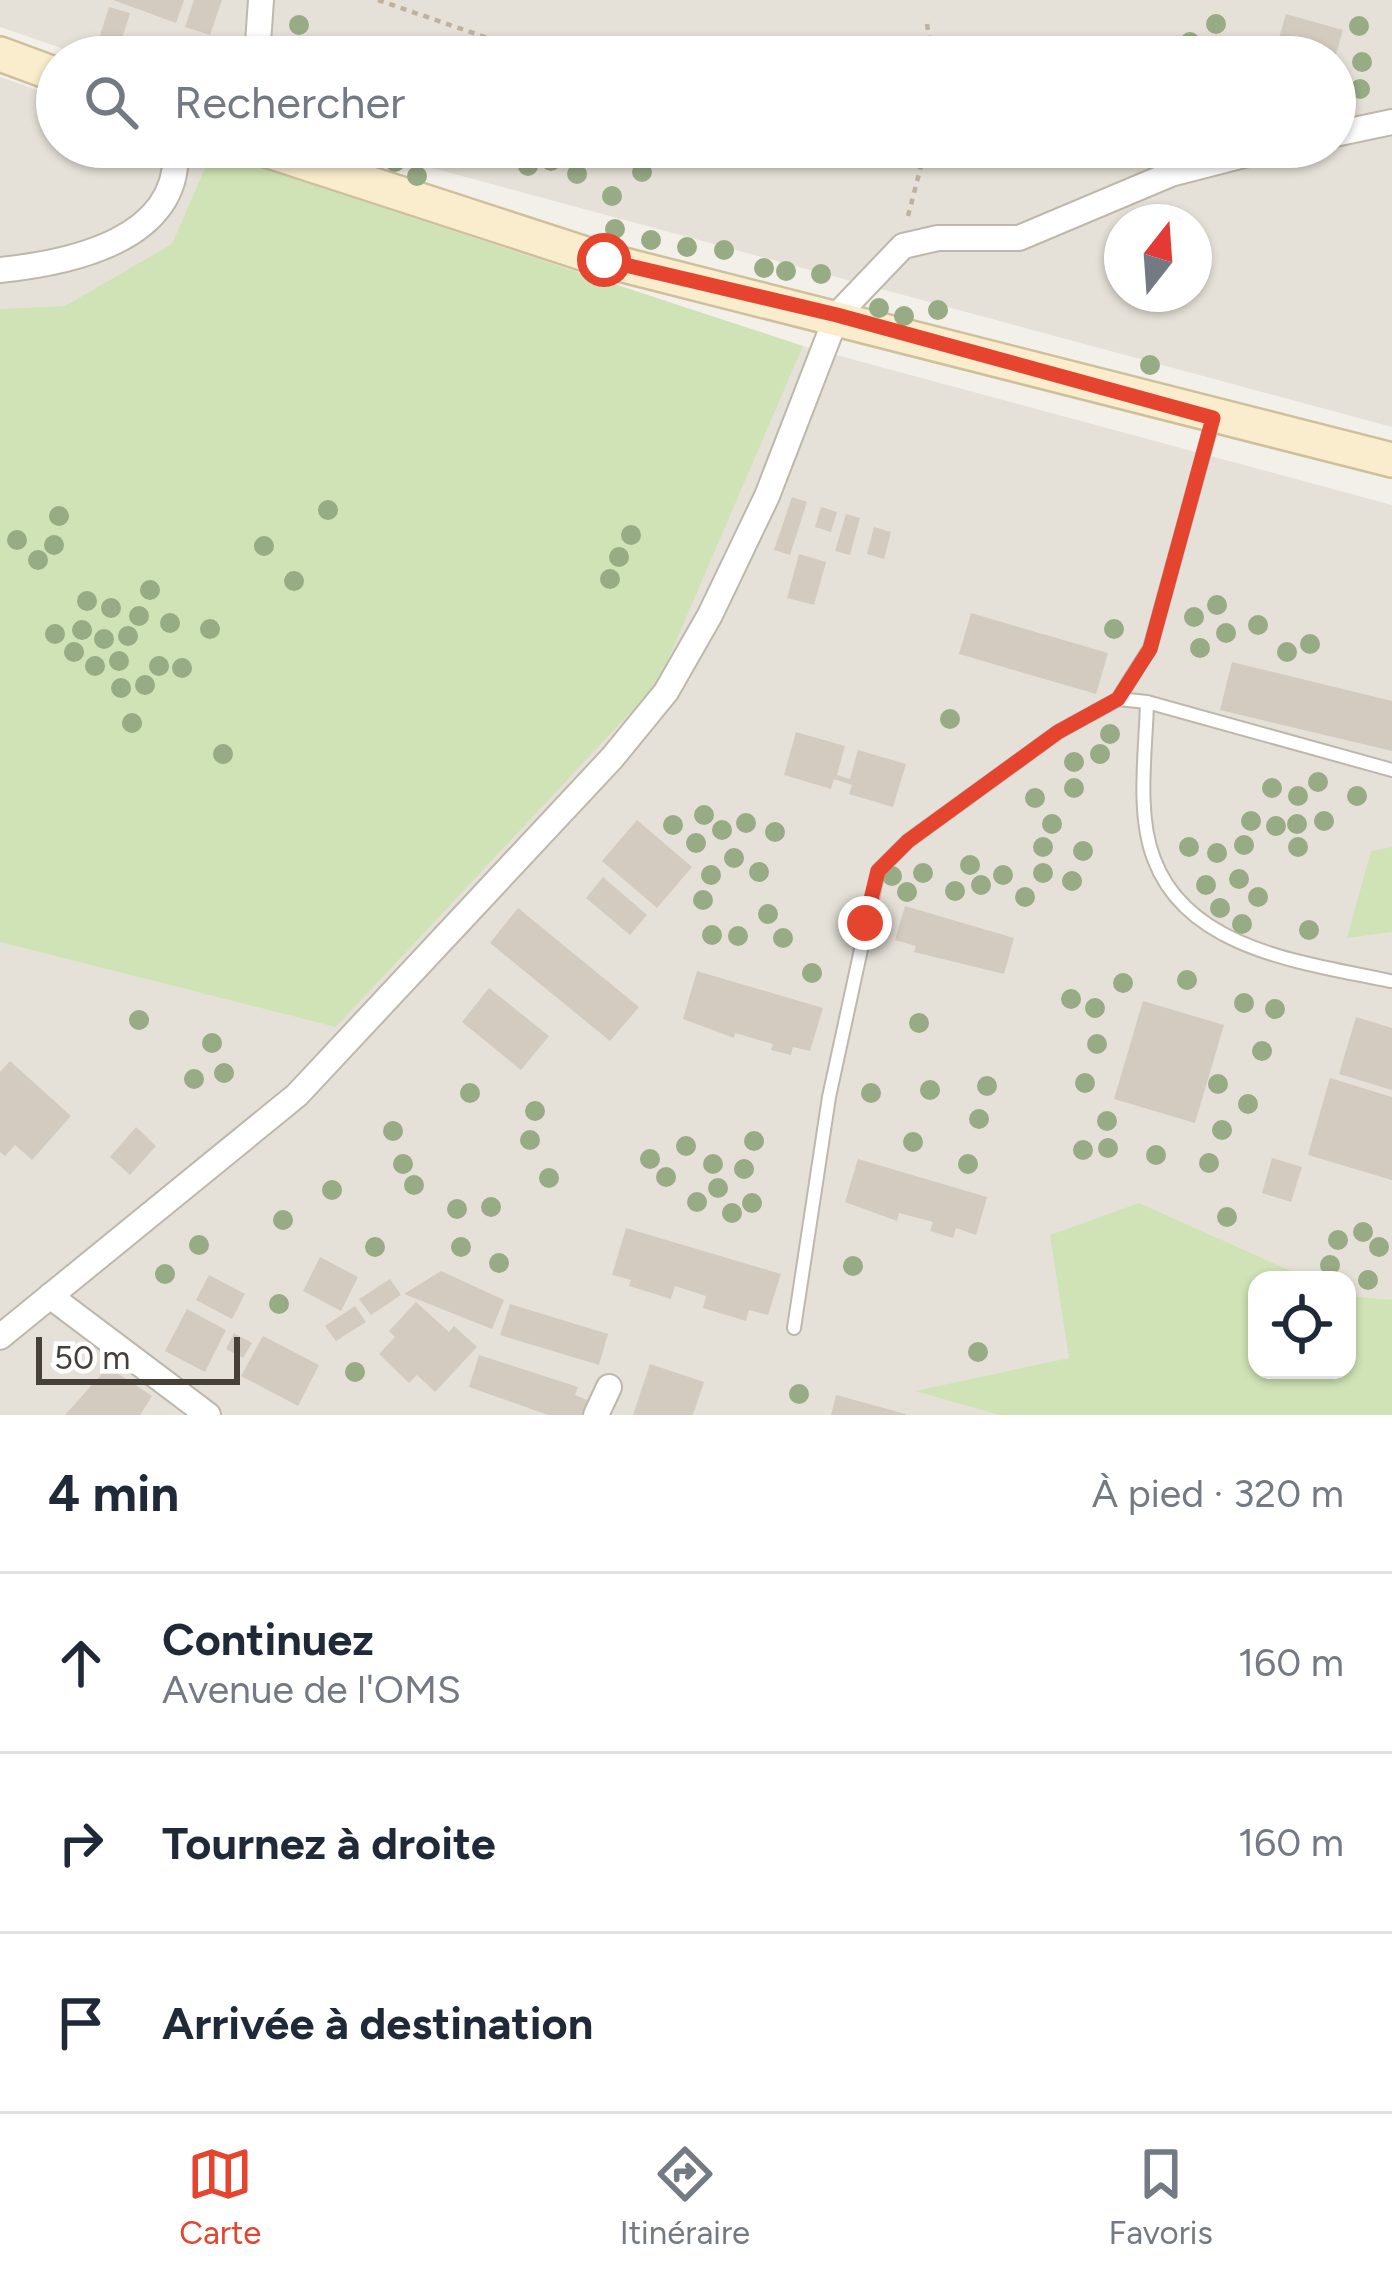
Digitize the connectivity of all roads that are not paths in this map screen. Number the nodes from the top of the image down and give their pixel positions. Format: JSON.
{"nodes":[{"id":1,"x":263,"y":1,"type":"edge"},
{"id":2,"x":259,"y":36,"type":"edge"},
{"id":3,"x":0,"y":54,"type":"edge"},
{"id":4,"x":36,"y":67,"type":"edge"},
{"id":5,"x":1392,"y":122,"type":"edge"},
{"id":6,"x":1356,"y":130,"type":"edge"},
{"id":7,"x":172,"y":168,"type":"edge"},
{"id":8,"x":321,"y":168,"type":"edge"},
{"id":9,"x":1194,"y":168,"type":"edge"},
{"id":10,"x":0,"y":270,"type":"edge"},
{"id":11,"x":837,"y":315,"type":"junction"},
{"id":12,"x":1213,"y":418,"type":"junction"},
{"id":13,"x":1392,"y":460,"type":"edge"},
{"id":14,"x":1118,"y":699,"type":"junction"},
{"id":15,"x":1147,"y":702,"type":"junction"},
{"id":16,"x":1392,"y":770,"type":"edge"},
{"id":17,"x":1392,"y":964,"type":"edge"},
{"id":18,"x":1391,"y":983,"type":"edge"},
{"id":19,"x":50,"y":1296,"type":"junction"},
{"id":20,"x":794,"y":1328,"type":"dead end"},
{"id":21,"x":0,"y":1337,"type":"edge"},
{"id":22,"x":609,"y":1387,"type":"dead end"},
{"id":23,"x":208,"y":1415,"type":"edge"},
{"id":24,"x":596,"y":1415,"type":"edge"}],
"edges":[{"from":1,"to":2,"type":"street"},
{"from":3,"to":4,"type":"street"},
{"from":5,"to":6,"type":"street"},
{"from":7,"to":10,"type":"street"},
{"from":8,"to":11,"type":"street"},
{"from":9,"to":11,"type":"street"},
{"from":11,"to":12,"type":"street"},
{"from":11,"to":19,"type":"street"},
{"from":12,"to":13,"type":"street"},
{"from":12,"to":14,"type":"lane"},
{"from":14,"to":15,"type":"lane"},
{"from":14,"to":20,"type":"lane"},
{"from":15,"to":16,"type":"lane"},
{"from":15,"to":18,"type":"lane"},
{"from":17,"to":18,"type":"lane"},
{"from":19,"to":21,"type":"street"},
{"from":19,"to":23,"type":"street"},
{"from":22,"to":24,"type":"street"}]}
